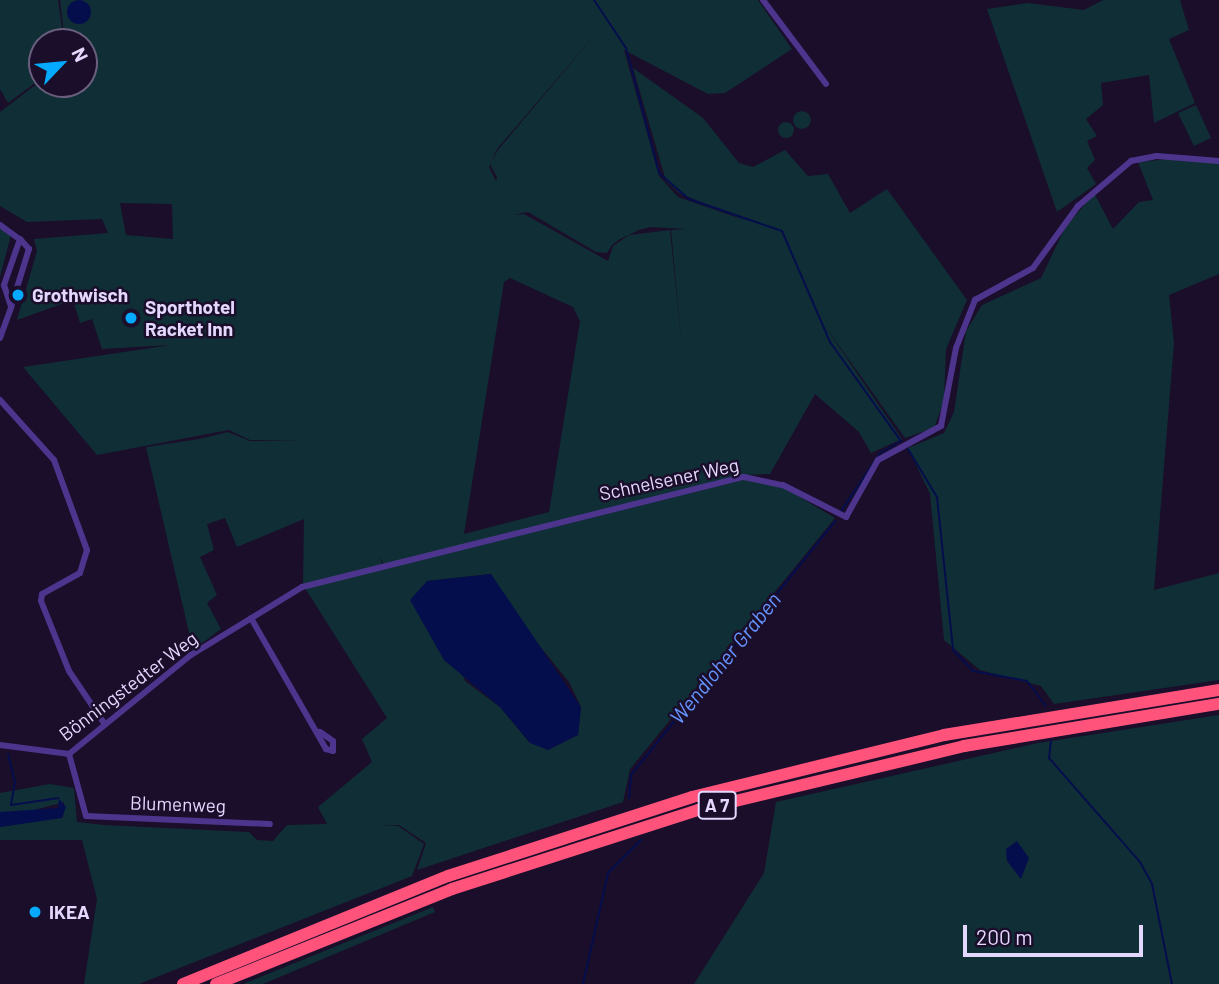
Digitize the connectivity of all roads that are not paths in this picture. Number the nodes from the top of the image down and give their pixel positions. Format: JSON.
{"nodes":[{"id":1,"x":763,"y":0,"type":"edge"},
{"id":2,"x":825,"y":84,"type":"dead end"},
{"id":3,"x":1219,"y":161,"type":"edge"},
{"id":4,"x":0,"y":225,"type":"edge"},
{"id":5,"x":19,"y":239,"type":"junction"},
{"id":6,"x":11,"y":307,"type":"junction"},
{"id":7,"x":0,"y":336,"type":"edge"},
{"id":8,"x":0,"y":400,"type":"edge"},
{"id":9,"x":302,"y":587,"type":"joint"},
{"id":10,"x":251,"y":618,"type":"junction"},
{"id":11,"x":1219,"y":690,"type":"edge"},
{"id":12,"x":1219,"y":704,"type":"edge"},
{"id":13,"x":104,"y":723,"type":"junction"},
{"id":14,"x":320,"y":732,"type":"dead end"},
{"id":15,"x":0,"y":745,"type":"edge"},
{"id":16,"x":69,"y":754,"type":"junction"},
{"id":17,"x":270,"y":824,"type":"dead end"},
{"id":18,"x":183,"y":984,"type":"edge"},
{"id":19,"x":216,"y":984,"type":"edge"}],
"edges":[{"from":1,"to":2,"type":"street"},
{"from":3,"to":9,"type":"street","name":"Schnelsener Weg"},
{"from":4,"to":5,"type":"street"},
{"from":5,"to":6,"type":"street"},
{"from":5,"to":6,"type":"street"},
{"from":6,"to":7,"type":"street"},
{"from":8,"to":13,"type":"street"},
{"from":9,"to":10,"type":"street","name":"Bönningstedter Weg"},
{"from":10,"to":13,"type":"street","name":"Bönningstedter Weg"},
{"from":10,"to":14,"type":"street"},
{"from":11,"to":18,"type":"highway","number":"A 7"},
{"from":12,"to":19,"type":"highway","number":"A 7"},
{"from":13,"to":16,"type":"street","name":"Bönningstedter Weg"},
{"from":15,"to":16,"type":"street","name":"Bönningstedter Weg"},
{"from":16,"to":17,"type":"street","name":"Blumenweg"}]}
